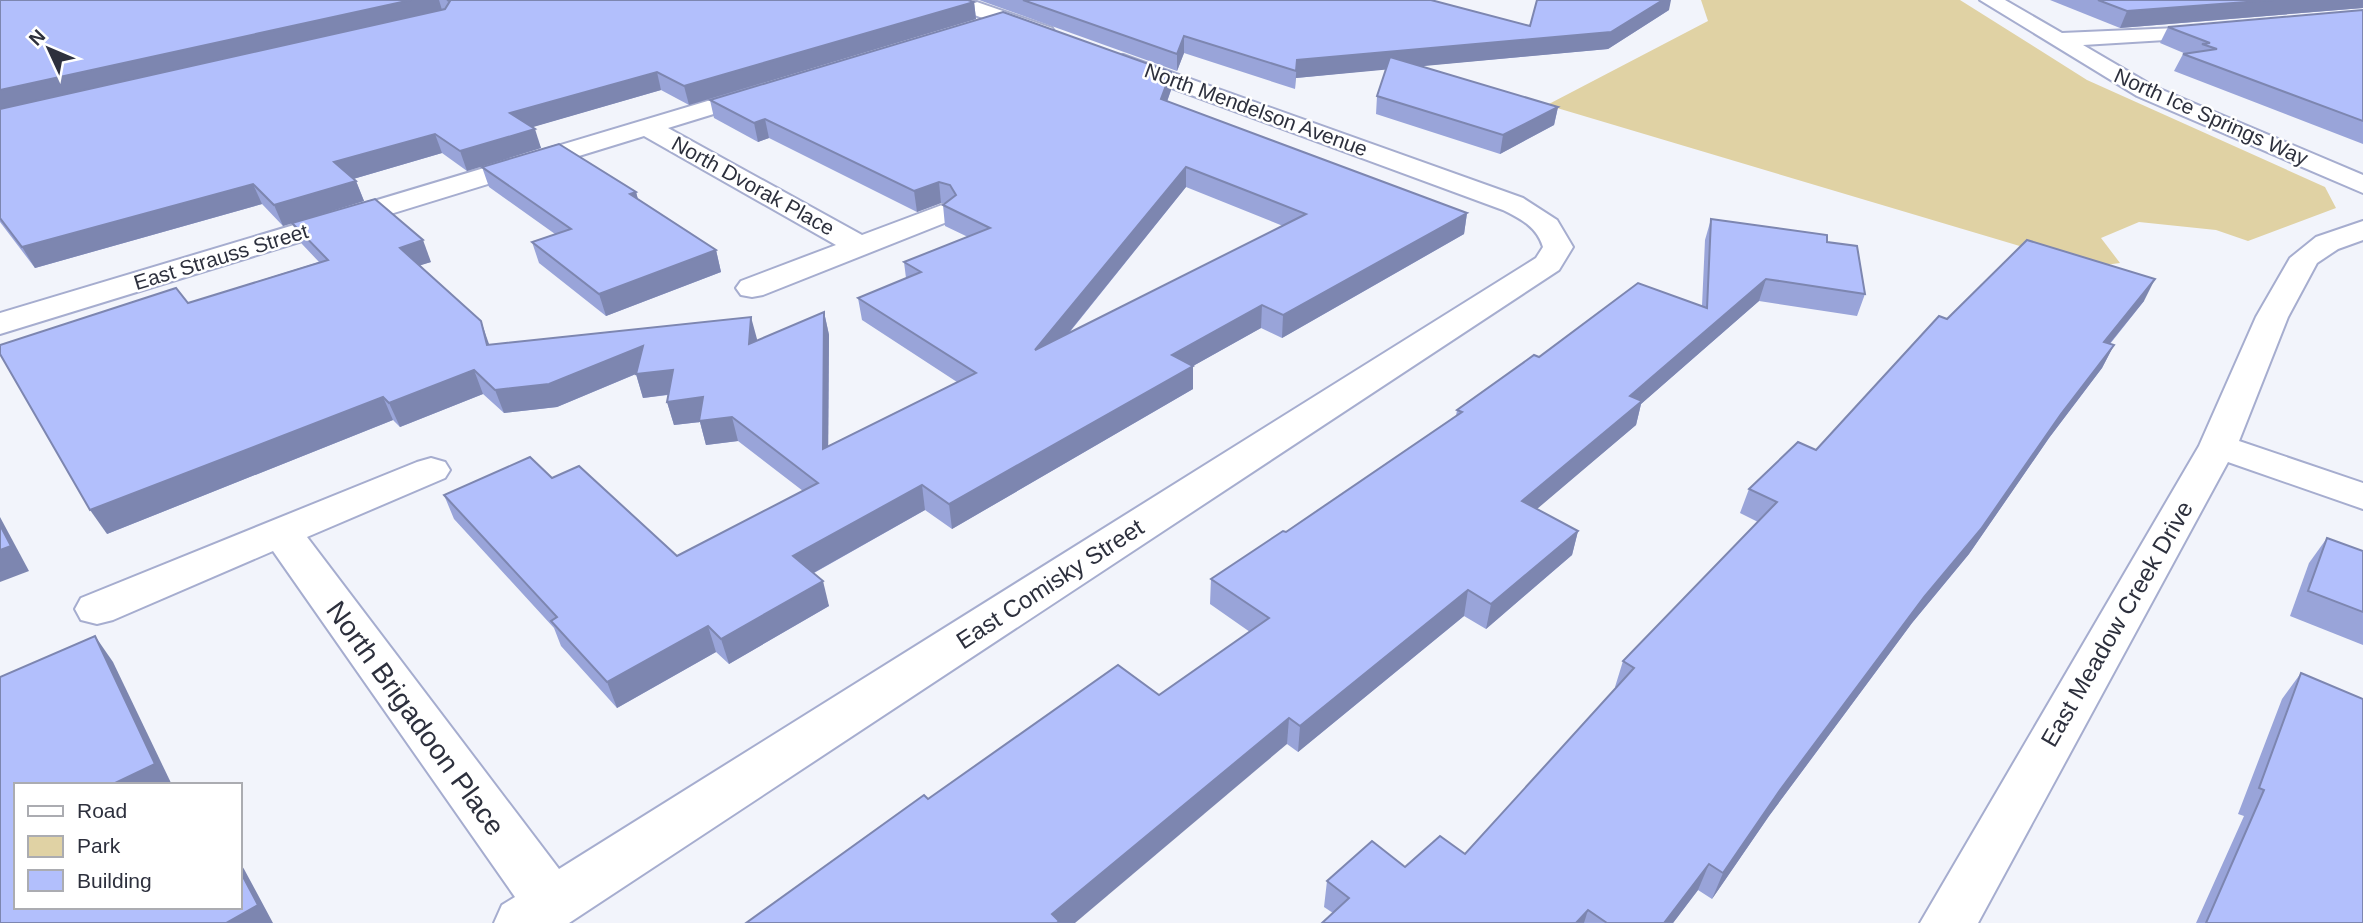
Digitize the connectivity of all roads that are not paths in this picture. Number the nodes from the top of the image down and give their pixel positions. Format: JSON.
{"nodes":[{"id":1,"x":952,"y":0,"type":"edge"},
{"id":2,"x":1990,"y":0,"type":"edge"},
{"id":3,"x":1005,"y":19,"type":"junction"},
{"id":4,"x":2231,"y":30,"type":"edge"},
{"id":5,"x":958,"y":33,"type":"edge"},
{"id":6,"x":2059,"y":40,"type":"junction"},
{"id":7,"x":1070,"y":43,"type":"edge"},
{"id":8,"x":1096,"y":52,"type":"edge"},
{"id":9,"x":790,"y":83,"type":"edge"},
{"id":10,"x":647,"y":127,"type":"junction"},
{"id":11,"x":2363,"y":185,"type":"edge"},
{"id":12,"x":942,"y":214,"type":"edge"},
{"id":13,"x":2363,"y":230,"type":"edge"},
{"id":14,"x":1555,"y":232,"type":"joint"},
{"id":15,"x":860,"y":246,"type":"junction"},
{"id":16,"x":752,"y":288,"type":"dead end"},
{"id":17,"x":0,"y":324,"type":"edge"},
{"id":18,"x":2218,"y":446,"type":"junction"},
{"id":19,"x":431,"y":470,"type":"dead end"},
{"id":20,"x":2363,"y":497,"type":"edge"},
{"id":21,"x":281,"y":532,"type":"junction"},
{"id":22,"x":97,"y":609,"type":"dead end"},
{"id":23,"x":537,"y":913,"type":"edge"},
{"id":24,"x":1948,"y":923,"type":"edge"}],
"edges":[{"from":1,"to":3,"type":"street"},
{"from":2,"to":6,"type":"street","name":"North Ice Springs Way"},
{"from":3,"to":5,"type":"street"},
{"from":3,"to":7,"type":"street"},
{"from":4,"to":6,"type":"street"},
{"from":6,"to":11,"type":"street","name":"North Ice Springs Way"},
{"from":8,"to":14,"type":"street","name":"North Mendelson Avenue"},
{"from":9,"to":10,"type":"street","name":"East Strauss Street"},
{"from":10,"to":15,"type":"street","name":"North Dvorak Place"},
{"from":10,"to":17,"type":"street","name":"East Strauss Street"},
{"from":12,"to":15,"type":"street","name":"North Dvorak Place"},
{"from":13,"to":18,"type":"street","name":"East Meadow Creek Drive"},
{"from":14,"to":23,"type":"street","name":"East Comisky Street"},
{"from":15,"to":16,"type":"street","name":"North Dvorak Place"},
{"from":18,"to":20,"type":"street"},
{"from":18,"to":24,"type":"street","name":"East Meadow Creek Drive"},
{"from":19,"to":21,"type":"street"},
{"from":21,"to":22,"type":"street"},
{"from":21,"to":23,"type":"street","name":"North Brigadoon Place"}]}
